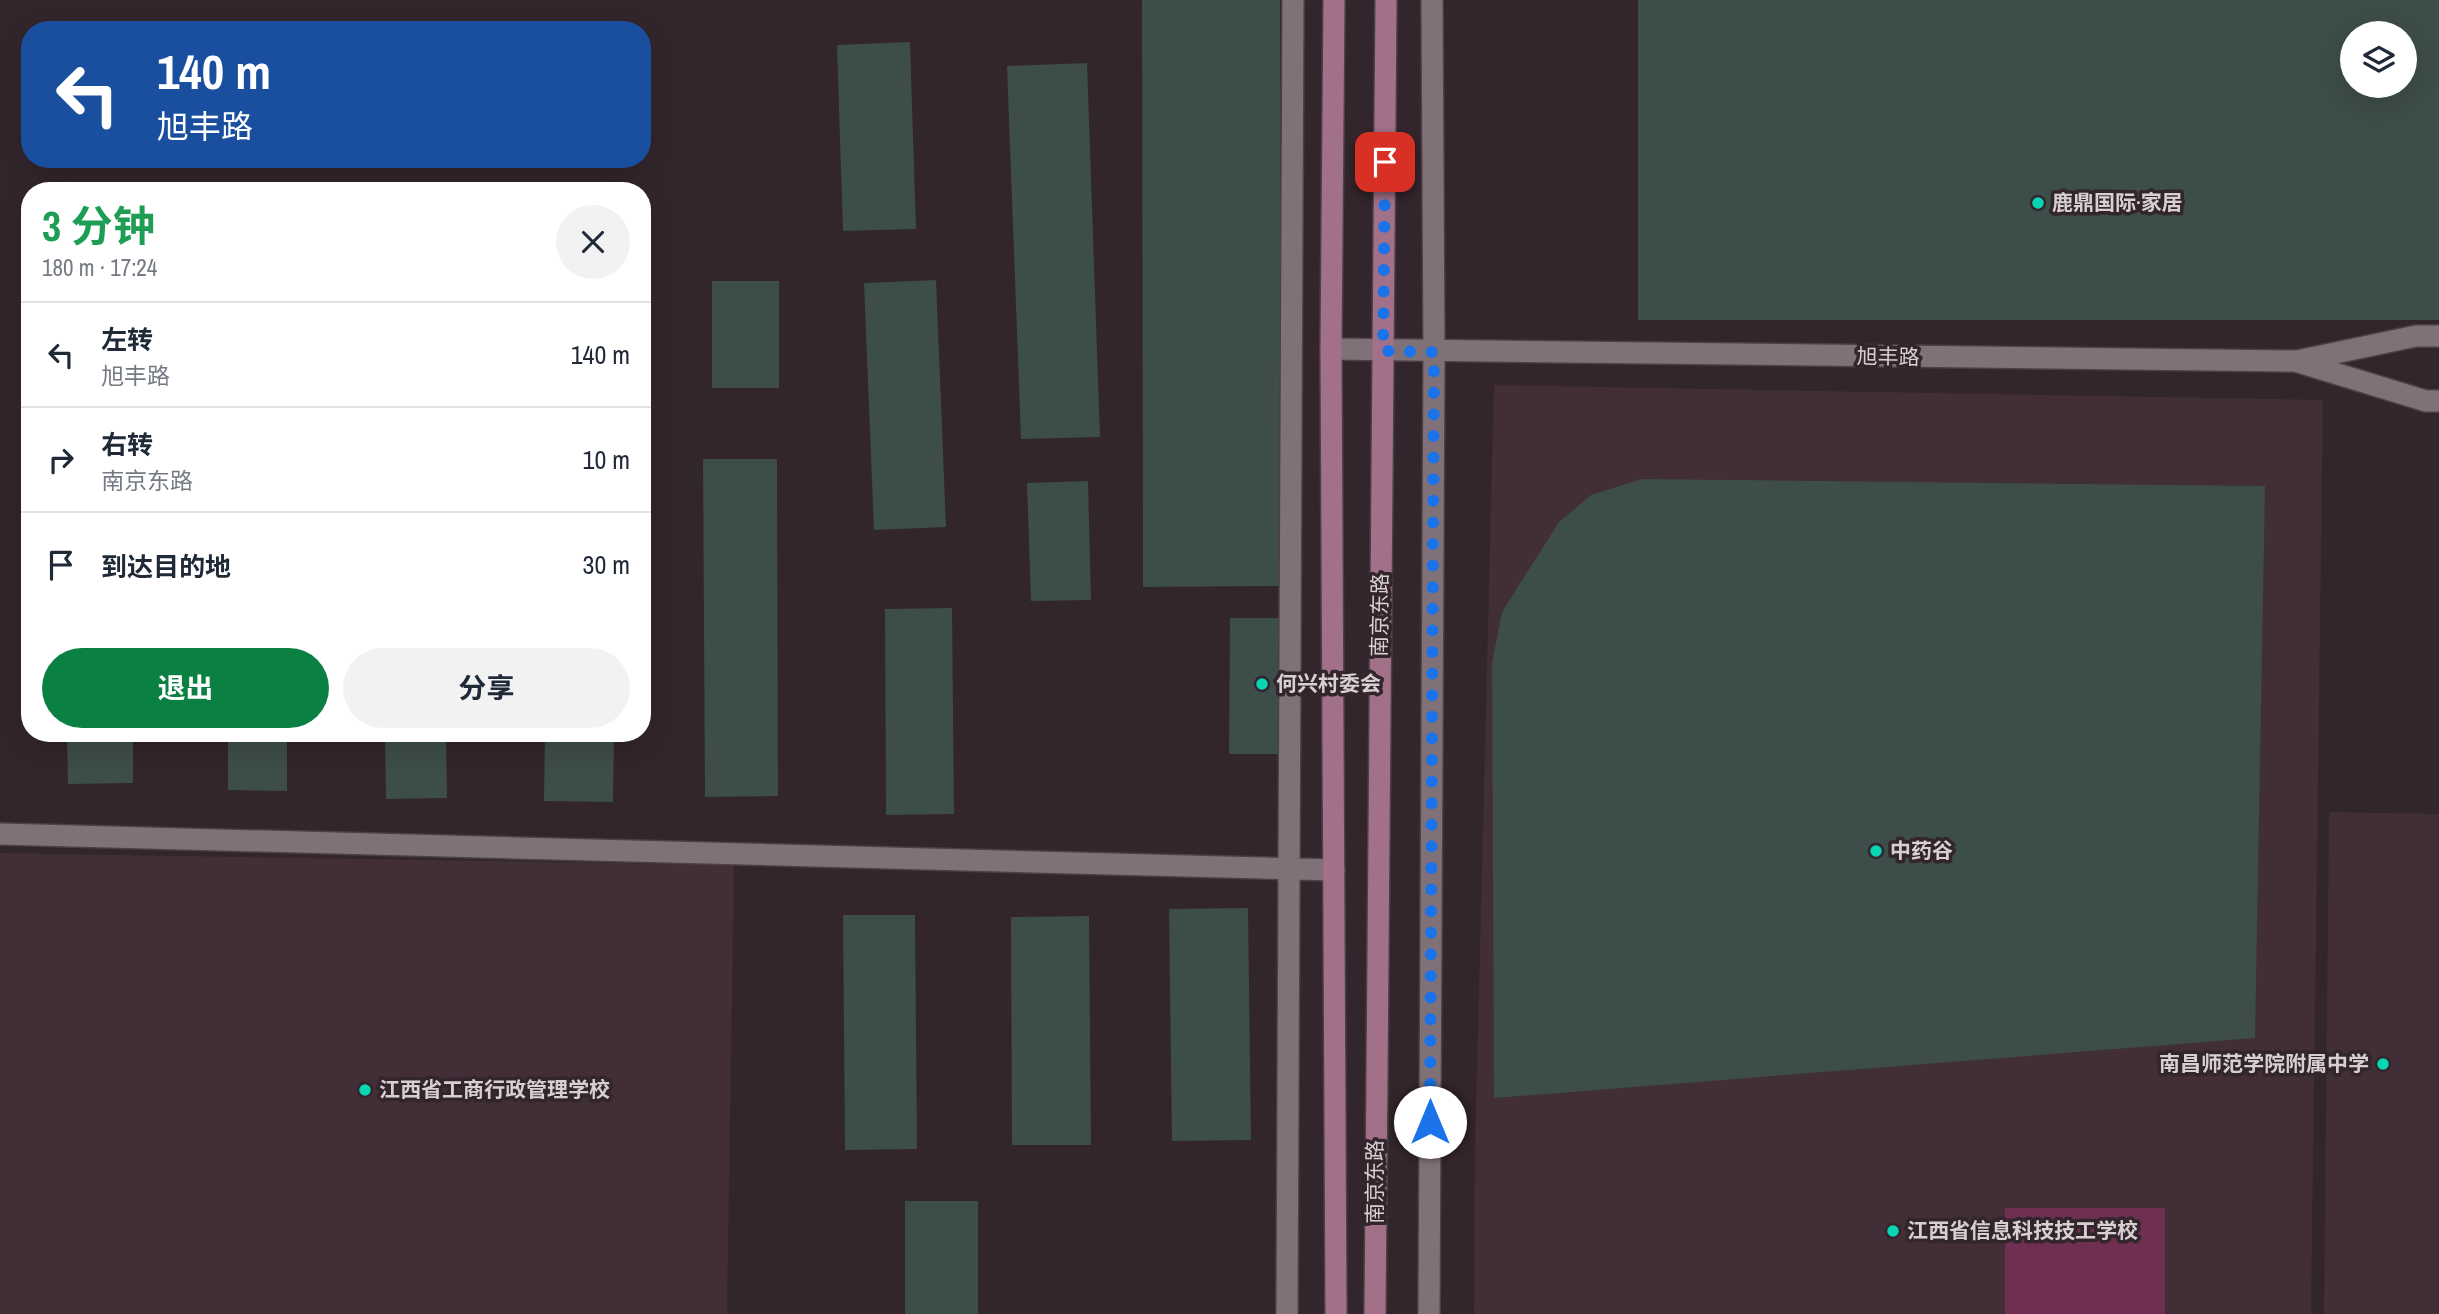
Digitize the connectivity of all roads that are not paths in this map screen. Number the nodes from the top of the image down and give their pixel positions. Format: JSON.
{"nodes":[{"id":1,"x":1293,"y":0,"type":"edge"},
{"id":2,"x":1334,"y":0,"type":"edge"},
{"id":3,"x":1386,"y":0,"type":"edge"},
{"id":4,"x":1432,"y":0,"type":"edge"},
{"id":5,"x":2439,"y":336,"type":"edge"},
{"id":6,"x":1331,"y":349,"type":"junction"},
{"id":7,"x":1383,"y":351,"type":"junction"},
{"id":8,"x":1434,"y":352,"type":"junction"},
{"id":9,"x":2295,"y":361,"type":"junction"},
{"id":10,"x":2439,"y":401,"type":"edge"},
{"id":11,"x":0,"y":834,"type":"edge"},
{"id":12,"x":1289,"y":869,"type":"junction"},
{"id":13,"x":1334,"y":870,"type":"junction"},
{"id":14,"x":1287,"y":1314,"type":"edge"},
{"id":15,"x":1336,"y":1314,"type":"edge"},
{"id":16,"x":1375,"y":1314,"type":"edge"},
{"id":17,"x":1429,"y":1314,"type":"edge"}],
"edges":[{"from":1,"to":12,"type":"street"},
{"from":2,"to":6,"type":"main road","name":"南京东路"},
{"from":3,"to":7,"type":"main road","name":"南京东路"},
{"from":4,"to":8,"type":"street"},
{"from":5,"to":9,"type":"street"},
{"from":6,"to":7,"type":"street","name":"旭丰路"},
{"from":6,"to":13,"type":"main road","name":"南京东路"},
{"from":7,"to":8,"type":"street","name":"旭丰路"},
{"from":7,"to":16,"type":"main road","name":"南京东路"},
{"from":8,"to":9,"type":"street","name":"旭丰路"},
{"from":8,"to":17,"type":"street"},
{"from":9,"to":10,"type":"street","name":"旭丰路"},
{"from":11,"to":12,"type":"street"},
{"from":12,"to":13,"type":"street"},
{"from":12,"to":14,"type":"street"},
{"from":13,"to":15,"type":"main road","name":"南京东路"}]}
